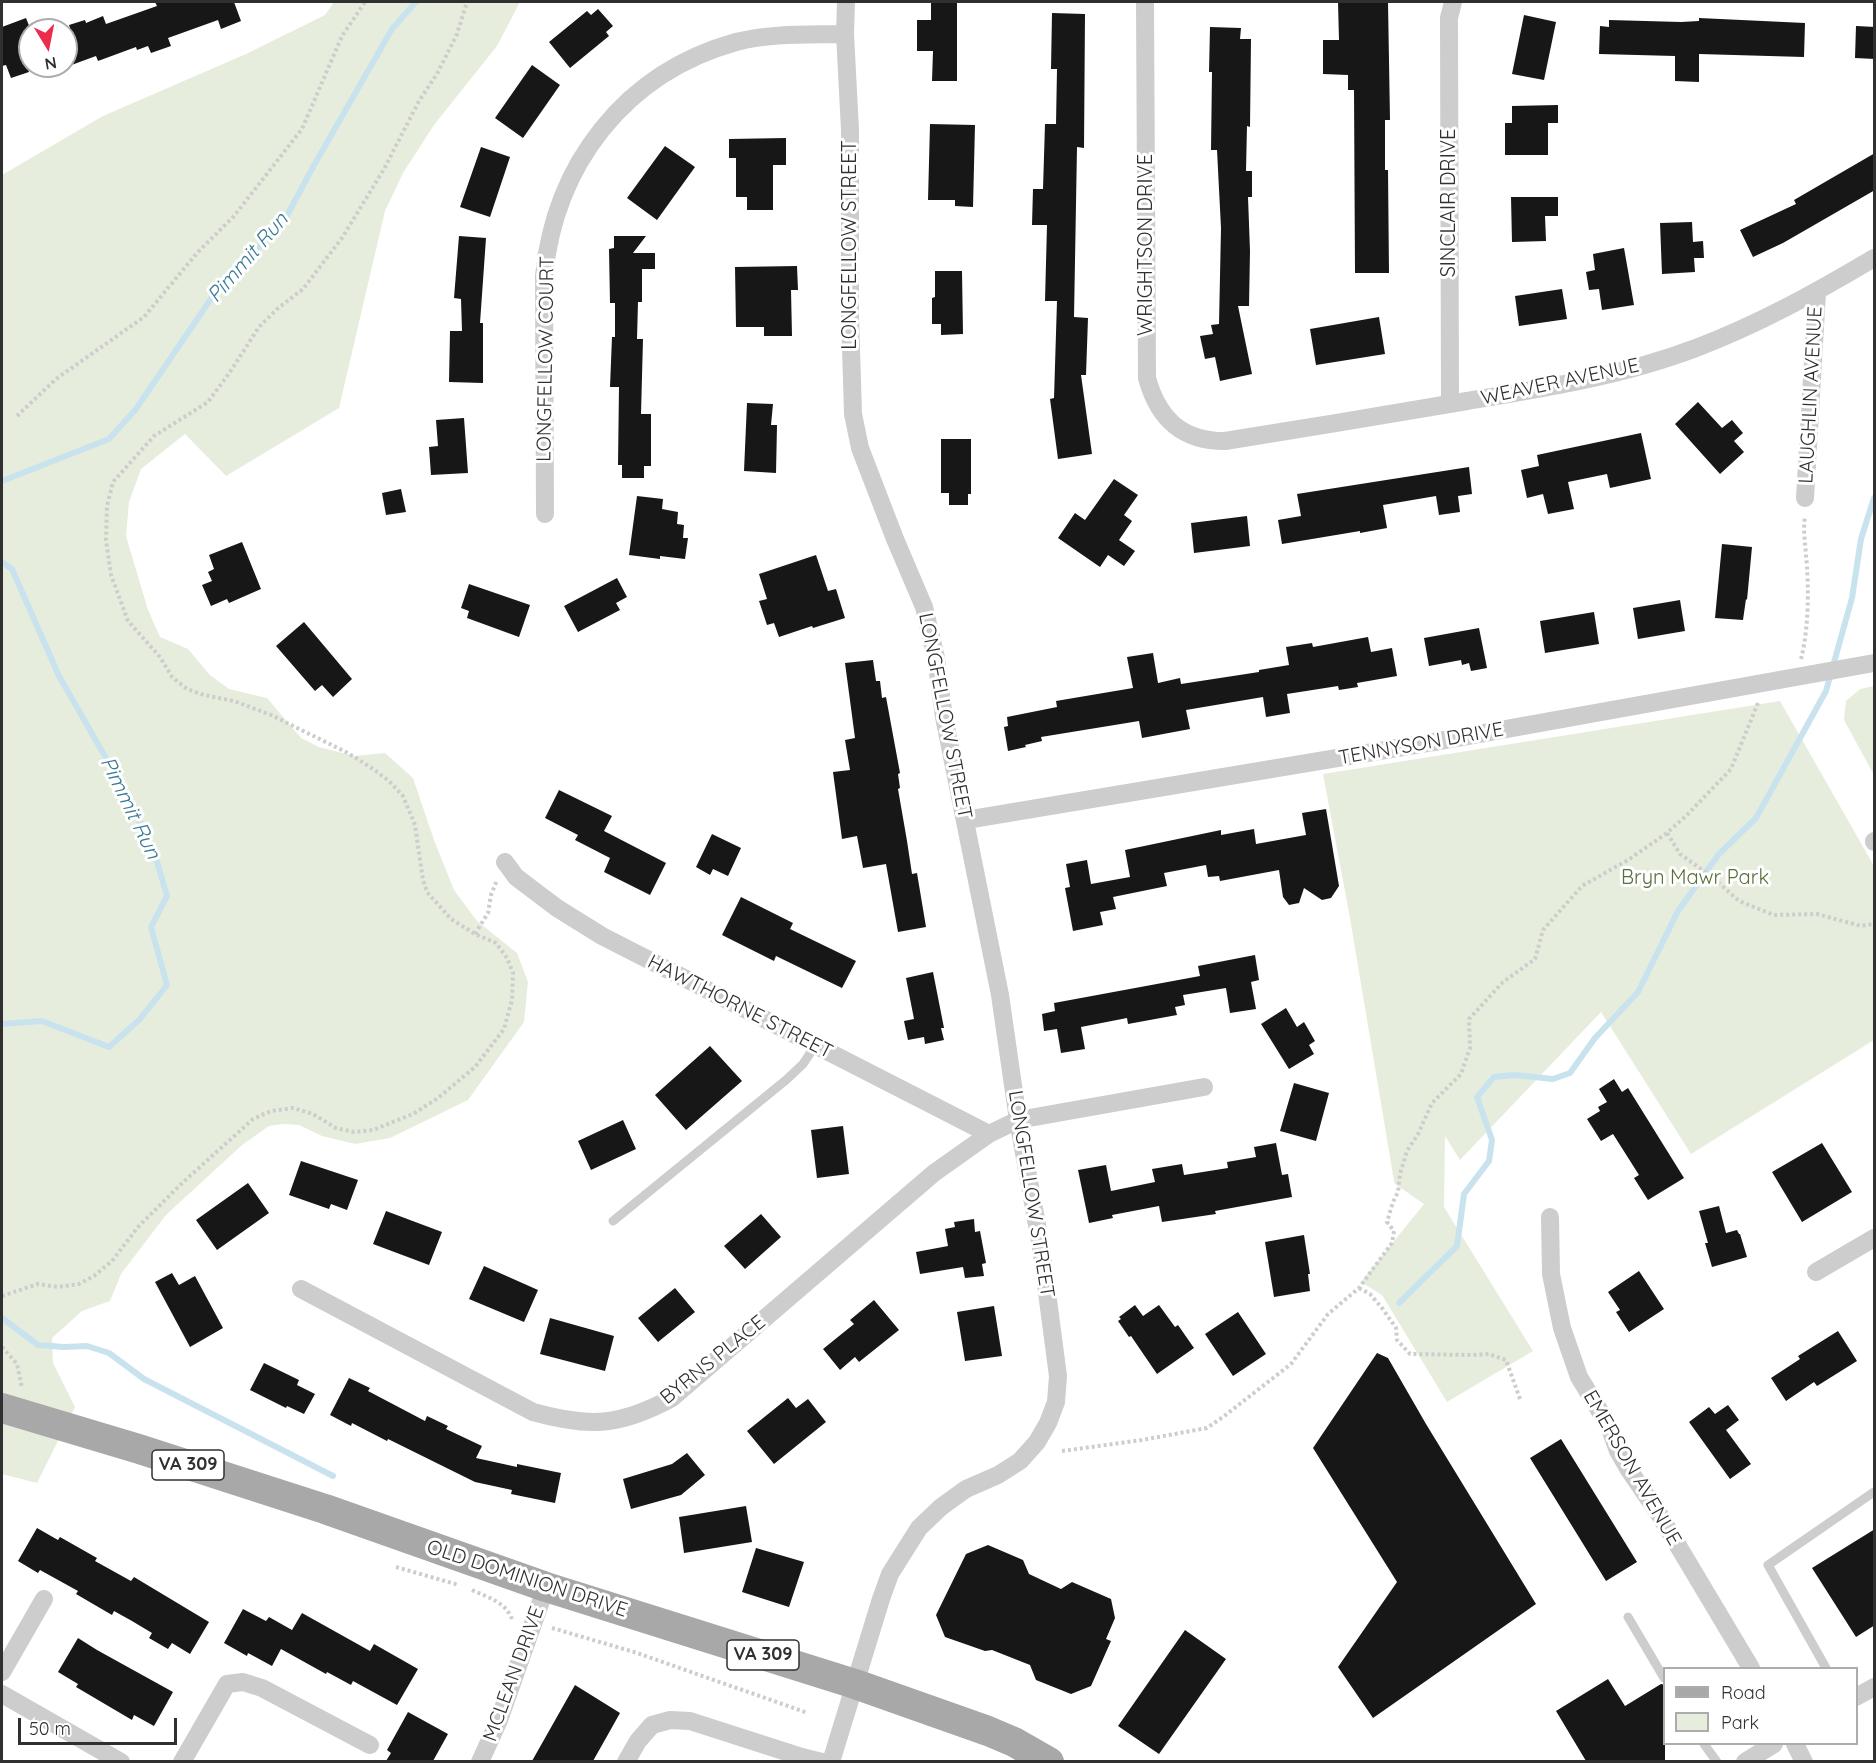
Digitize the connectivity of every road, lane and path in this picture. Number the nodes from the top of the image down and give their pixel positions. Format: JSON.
{"nodes":[{"id":1,"x":366,"y":2,"type":"edge"},
{"id":2,"x":467,"y":2,"type":"edge"},
{"id":3,"x":846,"y":2,"type":"edge"},
{"id":4,"x":1145,"y":2,"type":"edge"},
{"id":5,"x":1453,"y":2,"type":"edge"},
{"id":6,"x":845,"y":34,"type":"junction"},
{"id":7,"x":1875,"y":258,"type":"edge"},
{"id":8,"x":1816,"y":292,"type":"junction"},
{"id":9,"x":1450,"y":404,"type":"junction"},
{"id":10,"x":17,"y":416,"type":"dead end"},
{"id":11,"x":1225,"y":441,"type":"joint"},
{"id":12,"x":1805,"y":498,"type":"joint"},
{"id":13,"x":545,"y":514,"type":"dead end"},
{"id":14,"x":1871,"y":663,"type":"edge"},
{"id":15,"x":1796,"y":677,"type":"junction"},
{"id":16,"x":1766,"y":683,"type":"junction"},
{"id":17,"x":966,"y":820,"type":"junction"},
{"id":18,"x":1667,"y":833,"type":"junction"},
{"id":19,"x":505,"y":862,"type":"joint"},
{"id":20,"x":1875,"y":924,"type":"edge"},
{"id":21,"x":474,"y":934,"type":"junction"},
{"id":22,"x":815,"y":1046,"type":"junction"},
{"id":23,"x":1204,"y":1087,"type":"dead end"},
{"id":24,"x":1018,"y":1120,"type":"junction"},
{"id":25,"x":988,"y":1134,"type":"junction"},
{"id":26,"x":1550,"y":1217,"type":"dead end"},
{"id":27,"x":613,"y":1221,"type":"dead end"},
{"id":28,"x":1875,"y":1238,"type":"edge"},
{"id":29,"x":1816,"y":1272,"type":"dead end"},
{"id":30,"x":1359,"y":1288,"type":"junction"},
{"id":31,"x":302,"y":1289,"type":"dead end"},
{"id":32,"x":2,"y":1296,"type":"edge"},
{"id":33,"x":2,"y":1347,"type":"edge"},
{"id":34,"x":1520,"y":1399,"type":"dead end"},
{"id":35,"x":12,"y":1401,"type":"edge"},
{"id":36,"x":1062,"y":1451,"type":"dead end"},
{"id":37,"x":1875,"y":1492,"type":"edge"},
{"id":38,"x":396,"y":1567,"type":"dead end"},
{"id":39,"x":546,"y":1587,"type":"junction"},
{"id":40,"x":44,"y":1599,"type":"dead end"},
{"id":41,"x":1628,"y":1617,"type":"dead end"},
{"id":42,"x":514,"y":1625,"type":"dead end"},
{"id":43,"x":552,"y":1628,"type":"dead end"},
{"id":44,"x":1750,"y":1667,"type":"edge"},
{"id":45,"x":1825,"y":1667,"type":"edge"},
{"id":46,"x":2,"y":1672,"type":"edge"},
{"id":47,"x":1663,"y":1675,"type":"edge"},
{"id":48,"x":855,"y":1684,"type":"junction"},
{"id":49,"x":1875,"y":1687,"type":"edge"},
{"id":50,"x":2,"y":1694,"type":"edge"},
{"id":51,"x":1858,"y":1696,"type":"edge"},
{"id":52,"x":808,"y":1713,"type":"dead end"},
{"id":53,"x":370,"y":1745,"type":"dead end"},
{"id":54,"x":1705,"y":1745,"type":"edge"},
{"id":55,"x":1771,"y":1745,"type":"edge"},
{"id":56,"x":1796,"y":1745,"type":"edge"},
{"id":57,"x":121,"y":1761,"type":"edge"},
{"id":58,"x":182,"y":1761,"type":"edge"},
{"id":59,"x":480,"y":1761,"type":"edge"},
{"id":60,"x":626,"y":1761,"type":"edge"},
{"id":61,"x":822,"y":1761,"type":"edge"},
{"id":62,"x":831,"y":1761,"type":"edge"},
{"id":63,"x":1048,"y":1761,"type":"edge"},
{"id":64,"x":1717,"y":1761,"type":"edge"},
{"id":65,"x":1745,"y":1761,"type":"edge"},
{"id":66,"x":1804,"y":1761,"type":"edge"}],
"edges":[{"from":1,"to":10,"type":"path"},
{"from":2,"to":21,"type":"path"},
{"from":3,"to":6,"type":"street","name":"LONGFELLOW STREET"},
{"from":4,"to":11,"type":"street","name":"WRIGHTSON DRIVE"},
{"from":5,"to":9,"type":"street","name":"SINCLAIR DRIVE"},
{"from":6,"to":13,"type":"street","name":"LONGFELLOW COURT"},
{"from":6,"to":17,"type":"street","name":"LONGFELLOW STREET"},
{"from":7,"to":8,"type":"street","name":"WEAVER AVENUE"},
{"from":8,"to":9,"type":"street","name":"WEAVER AVENUE"},
{"from":8,"to":12,"type":"street","name":"LAUGHLIN AVENUE"},
{"from":9,"to":11,"type":"street","name":"WEAVER AVENUE"},
{"from":12,"to":15,"type":"path"},
{"from":14,"to":15,"type":"street","name":"TENNYSON DRIVE"},
{"from":15,"to":16,"type":"street","name":"TENNYSON DRIVE"},
{"from":16,"to":17,"type":"street","name":"TENNYSON DRIVE"},
{"from":16,"to":18,"type":"path"},
{"from":17,"to":24,"type":"street","name":"LONGFELLOW STREET"},
{"from":18,"to":20,"type":"path"},
{"from":18,"to":30,"type":"path"},
{"from":19,"to":21,"type":"path"},
{"from":19,"to":22,"type":"street","name":"HAWTHORNE STREET"},
{"from":21,"to":32,"type":"path"},
{"from":22,"to":25,"type":"street","name":"HAWTHORNE STREET"},
{"from":22,"to":27,"type":"lane"},
{"from":23,"to":24,"type":"street","name":"BYRNS PLACE"},
{"from":24,"to":25,"type":"street","name":"BYRNS PLACE"},
{"from":24,"to":48,"type":"street","name":"LONGFELLOW STREET"},
{"from":25,"to":31,"type":"street","name":"BYRNS PLACE"},
{"from":26,"to":44,"type":"street","name":"EMERSON AVENUE"},
{"from":28,"to":29,"type":"street"},
{"from":30,"to":34,"type":"path"},
{"from":30,"to":36,"type":"path"},
{"from":33,"to":35,"type":"path"},
{"from":35,"to":39,"type":"main road","name":"OLD DOMINION DRIVE","number":"VA 309"},
{"from":37,"to":45,"type":"lane"},
{"from":38,"to":42,"type":"path"},
{"from":39,"to":48,"type":"main road","name":"OLD DOMINION DRIVE","number":"VA 309"},
{"from":39,"to":59,"type":"street","name":"MCLEAN DRIVE"},
{"from":40,"to":46,"type":"street"},
{"from":41,"to":47,"type":"lane"},
{"from":43,"to":52,"type":"path"},
{"from":48,"to":62,"type":"street","name":"LONGFELLOW STREET"},
{"from":48,"to":63,"type":"main road","name":"OLD DOMINION DRIVE","number":"VA 309"},
{"from":49,"to":51,"type":"street"},
{"from":50,"to":57,"type":"street"},
{"from":53,"to":58,"type":"street"},
{"from":54,"to":64,"type":"lane"},
{"from":55,"to":65,"type":"street"},
{"from":56,"to":66,"type":"street"},
{"from":60,"to":61,"type":"street"}]}
